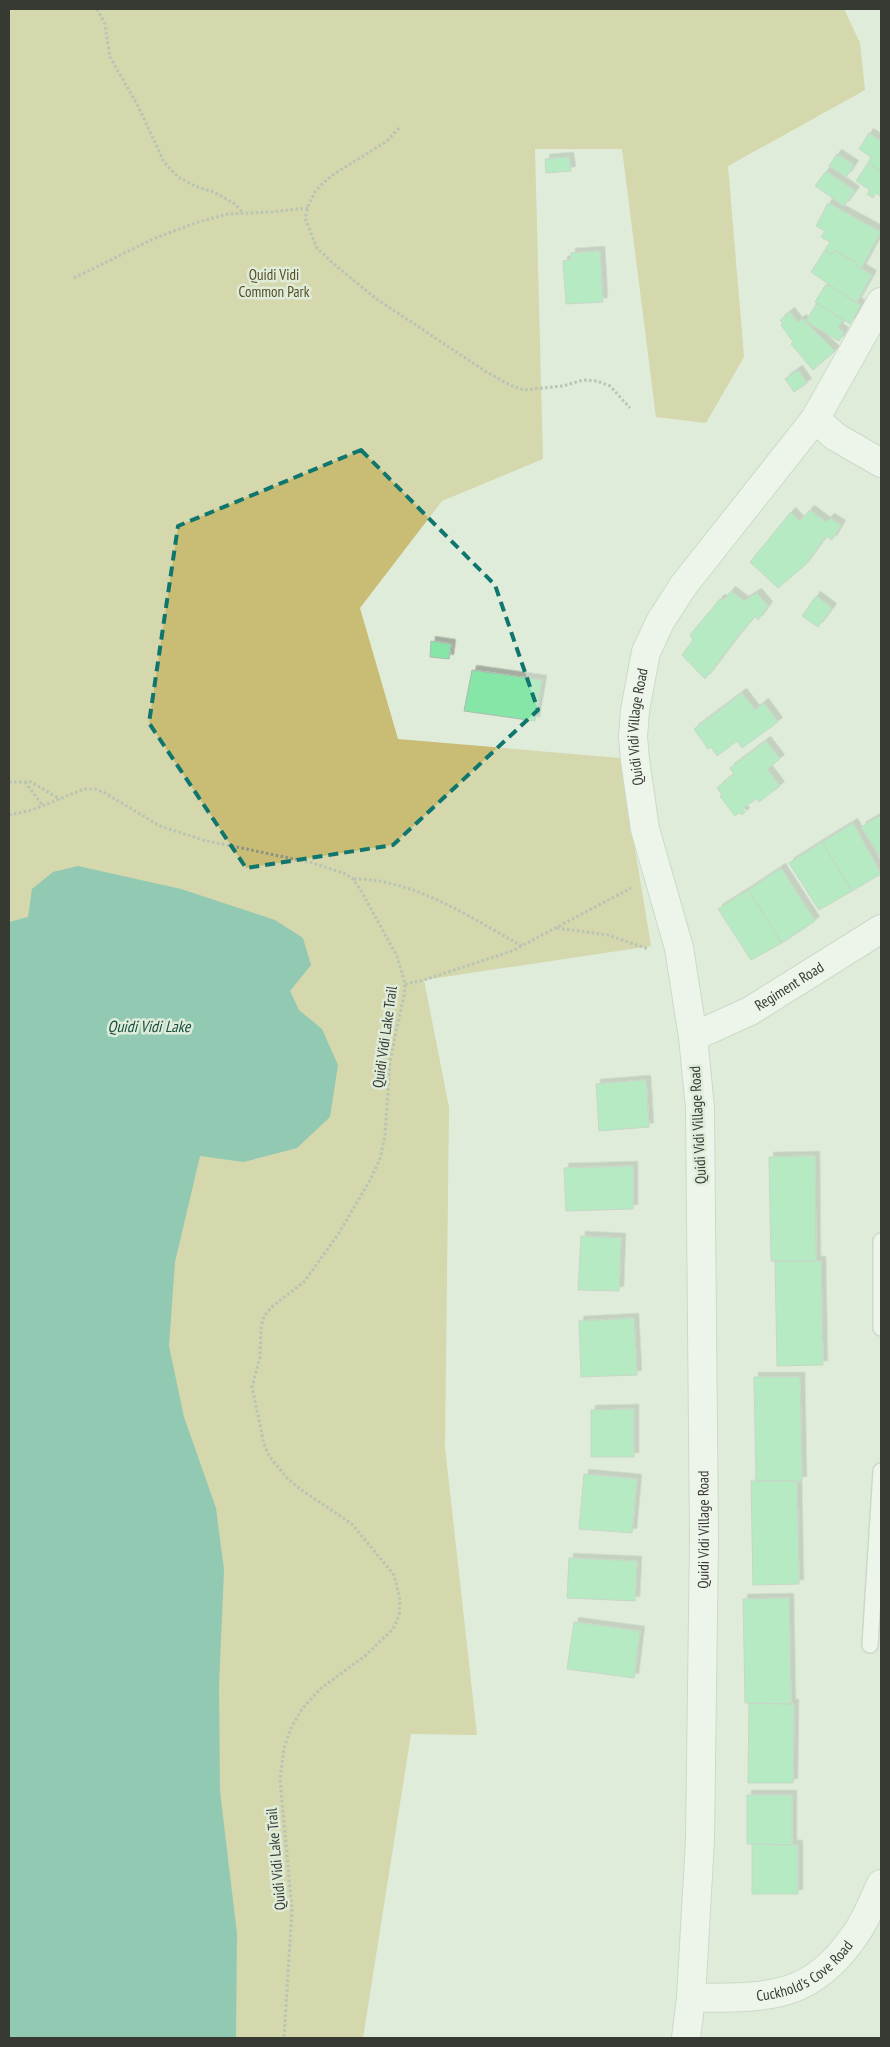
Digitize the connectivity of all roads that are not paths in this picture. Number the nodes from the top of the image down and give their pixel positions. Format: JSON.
{"nodes":[{"id":1,"x":881,"y":302,"type":"edge"},
{"id":2,"x":815,"y":419,"type":"junction"},
{"id":3,"x":881,"y":463,"type":"edge"},
{"id":4,"x":881,"y":929,"type":"edge"},
{"id":5,"x":693,"y":1037,"type":"junction"},
{"id":6,"x":881,"y":1241,"type":"edge"},
{"id":7,"x":881,"y":1328,"type":"edge"},
{"id":8,"x":881,"y":1471,"type":"edge"},
{"id":9,"x":870,"y":1645,"type":"dead end"},
{"id":10,"x":881,"y":1884,"type":"edge"},
{"id":11,"x":690,"y":1998,"type":"junction"},
{"id":12,"x":686,"y":2038,"type":"edge"}],
"edges":[{"from":1,"to":2,"type":"street","name":"Quidi Vidi Village Road"},
{"from":2,"to":3,"type":"street"},
{"from":2,"to":5,"type":"street","name":"Quidi Vidi Village Road"},
{"from":4,"to":5,"type":"street","name":"Regiment Road"},
{"from":5,"to":11,"type":"street","name":"Quidi Vidi Village Road"},
{"from":6,"to":7,"type":"lane"},
{"from":8,"to":9,"type":"lane"},
{"from":10,"to":11,"type":"street","name":"Cuckhold's Cove Road"},
{"from":11,"to":12,"type":"street","name":"Quidi Vidi Village Road"}]}
